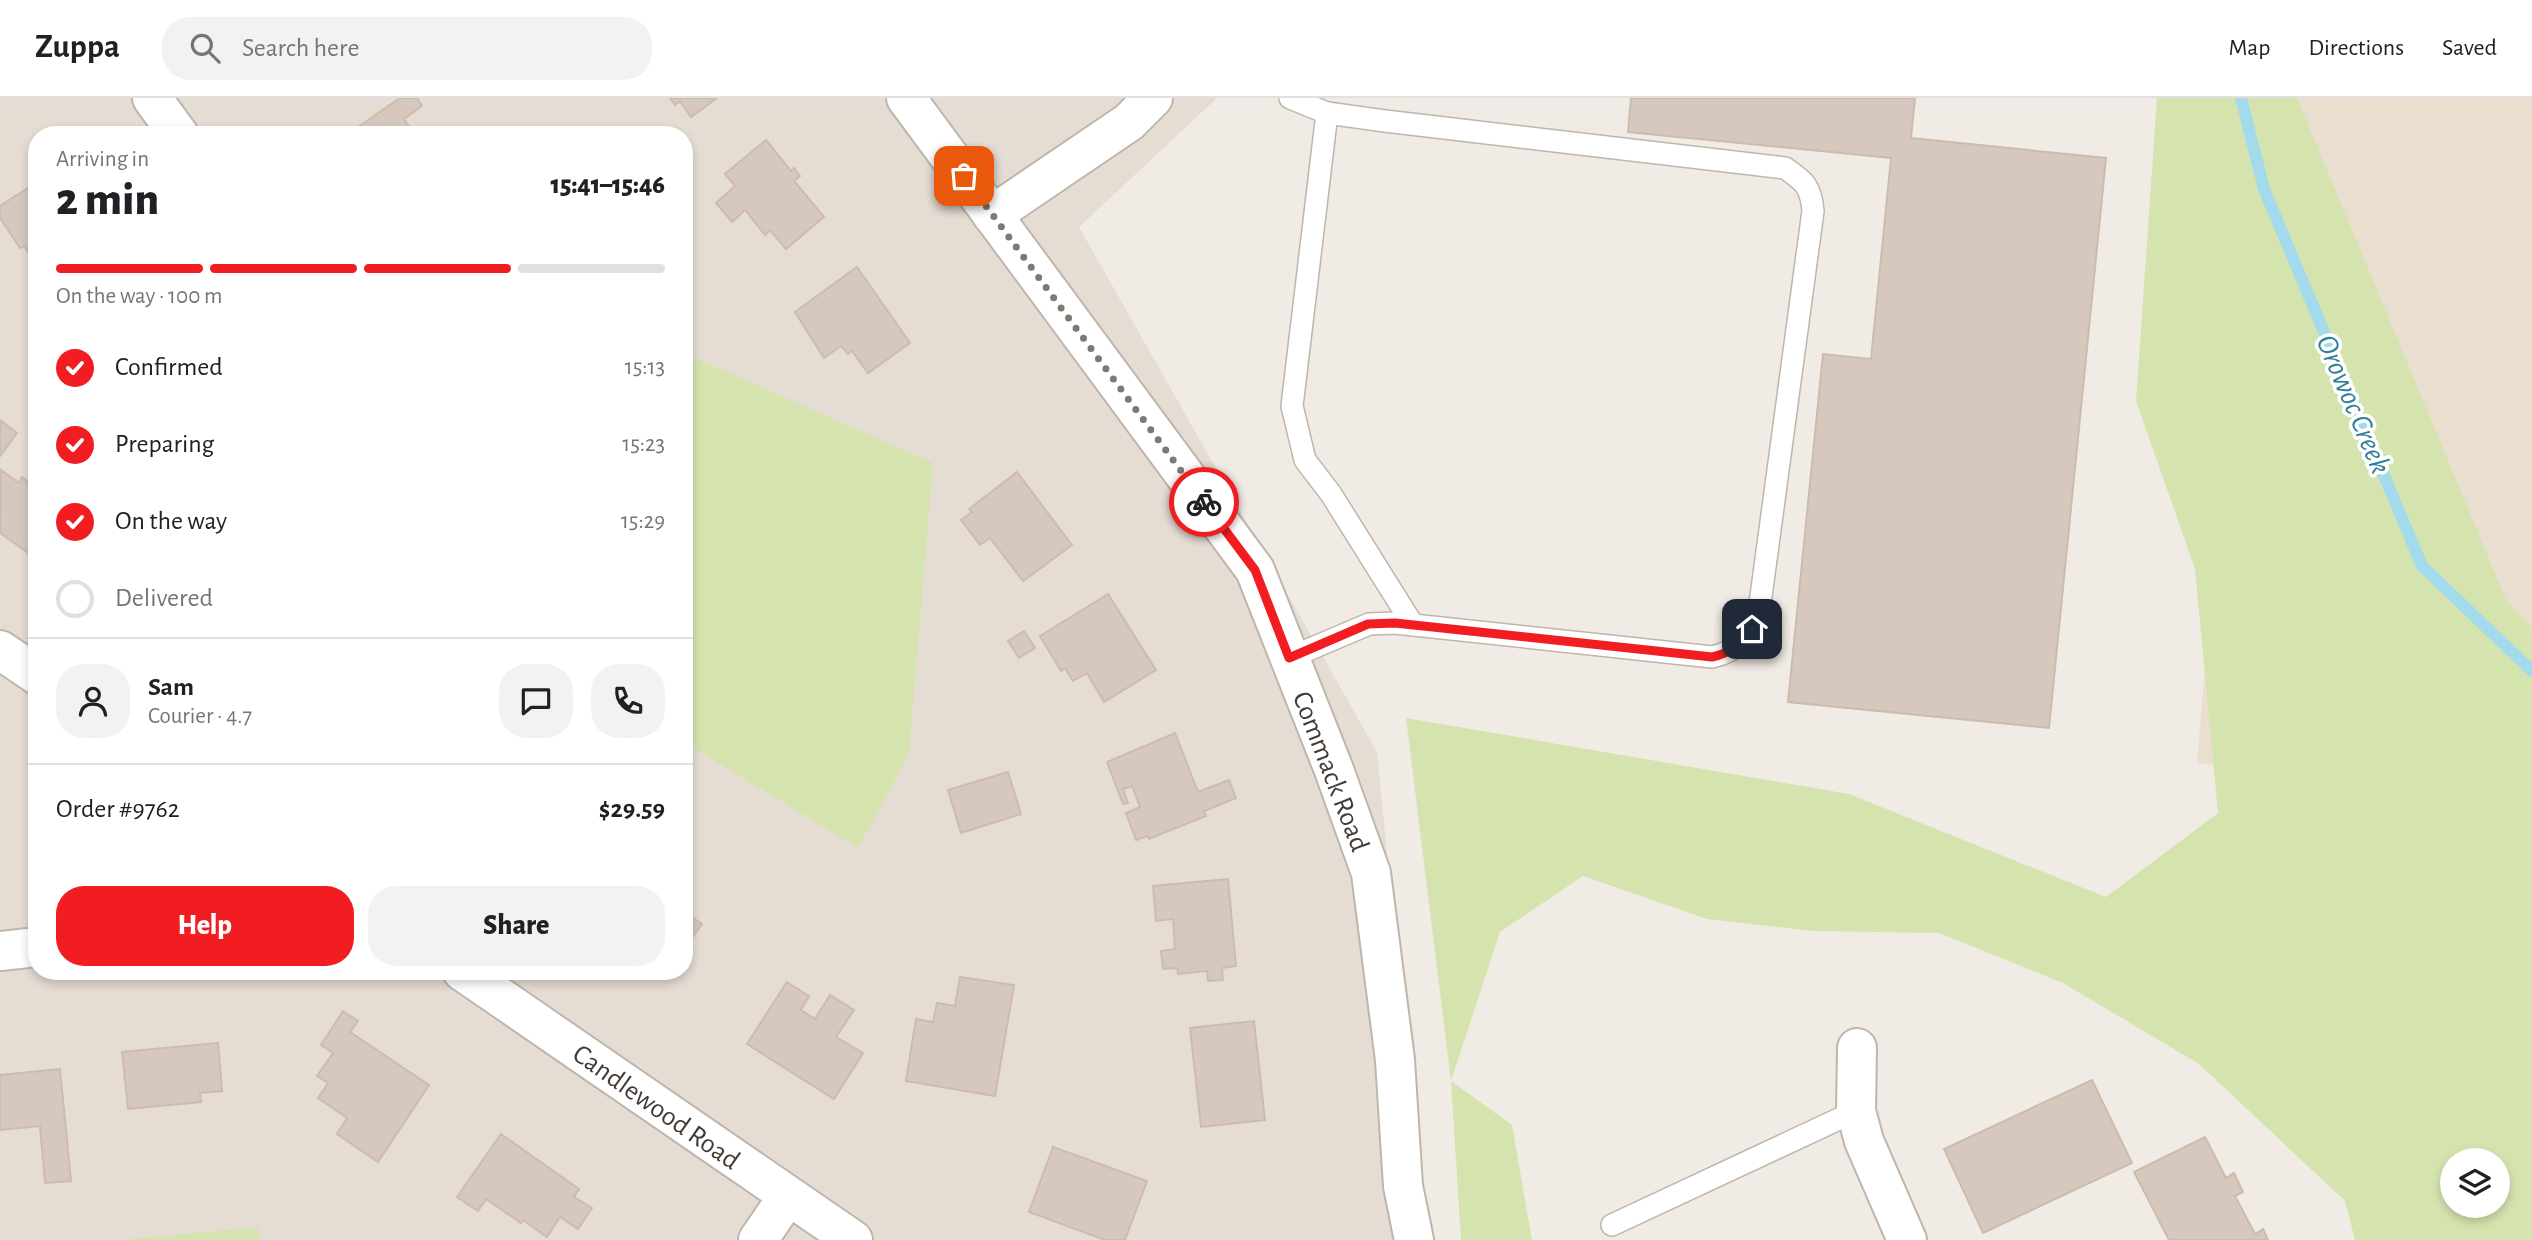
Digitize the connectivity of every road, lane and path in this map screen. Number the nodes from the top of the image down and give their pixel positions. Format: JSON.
{"nodes":[{"id":1,"x":152,"y":98,"type":"edge"},
{"id":2,"x":906,"y":98,"type":"edge"},
{"id":3,"x":1153,"y":98,"type":"edge"},
{"id":4,"x":1296,"y":99,"type":"edge"},
{"id":5,"x":1327,"y":113,"type":"junction"},
{"id":6,"x":172,"y":126,"type":"edge"},
{"id":7,"x":992,"y":215,"type":"junction"},
{"id":8,"x":1413,"y":625,"type":"junction"},
{"id":9,"x":0,"y":650,"type":"edge"},
{"id":10,"x":1289,"y":658,"type":"junction"},
{"id":11,"x":28,"y":669,"type":"edge"},
{"id":12,"x":28,"y":948,"type":"edge"},
{"id":13,"x":0,"y":951,"type":"edge"},
{"id":14,"x":475,"y":980,"type":"edge"},
{"id":15,"x":1857,"y":1048,"type":"dead end"},
{"id":16,"x":1856,"y":1111,"type":"junction"},
{"id":17,"x":1403,"y":1186,"type":"junction"},
{"id":18,"x":788,"y":1196,"type":"junction"},
{"id":19,"x":1612,"y":1225,"type":"dead end"},
{"id":20,"x":758,"y":1240,"type":"edge"},
{"id":21,"x":853,"y":1240,"type":"edge"},
{"id":22,"x":1396,"y":1240,"type":"edge"},
{"id":23,"x":1414,"y":1240,"type":"edge"},
{"id":24,"x":1907,"y":1240,"type":"edge"}],
"edges":[{"from":1,"to":6,"type":"street"},
{"from":2,"to":7,"type":"street","name":"Commack Road"},
{"from":3,"to":7,"type":"street"},
{"from":4,"to":5,"type":"lane"},
{"from":5,"to":8,"type":"lane"},
{"from":5,"to":8,"type":"lane"},
{"from":7,"to":10,"type":"street","name":"Commack Road"},
{"from":8,"to":10,"type":"lane"},
{"from":9,"to":11,"type":"street"},
{"from":10,"to":17,"type":"street","name":"Commack Road"},
{"from":12,"to":13,"type":"street"},
{"from":14,"to":18,"type":"street","name":"Candlewood Road"},
{"from":15,"to":16,"type":"street"},
{"from":16,"to":19,"type":"lane"},
{"from":16,"to":24,"type":"street"},
{"from":17,"to":22,"type":"street","name":"Commack Road"},
{"from":17,"to":23,"type":"street","name":"Commack Road"},
{"from":18,"to":20,"type":"street"},
{"from":18,"to":21,"type":"street","name":"Candlewood Road"}]}
